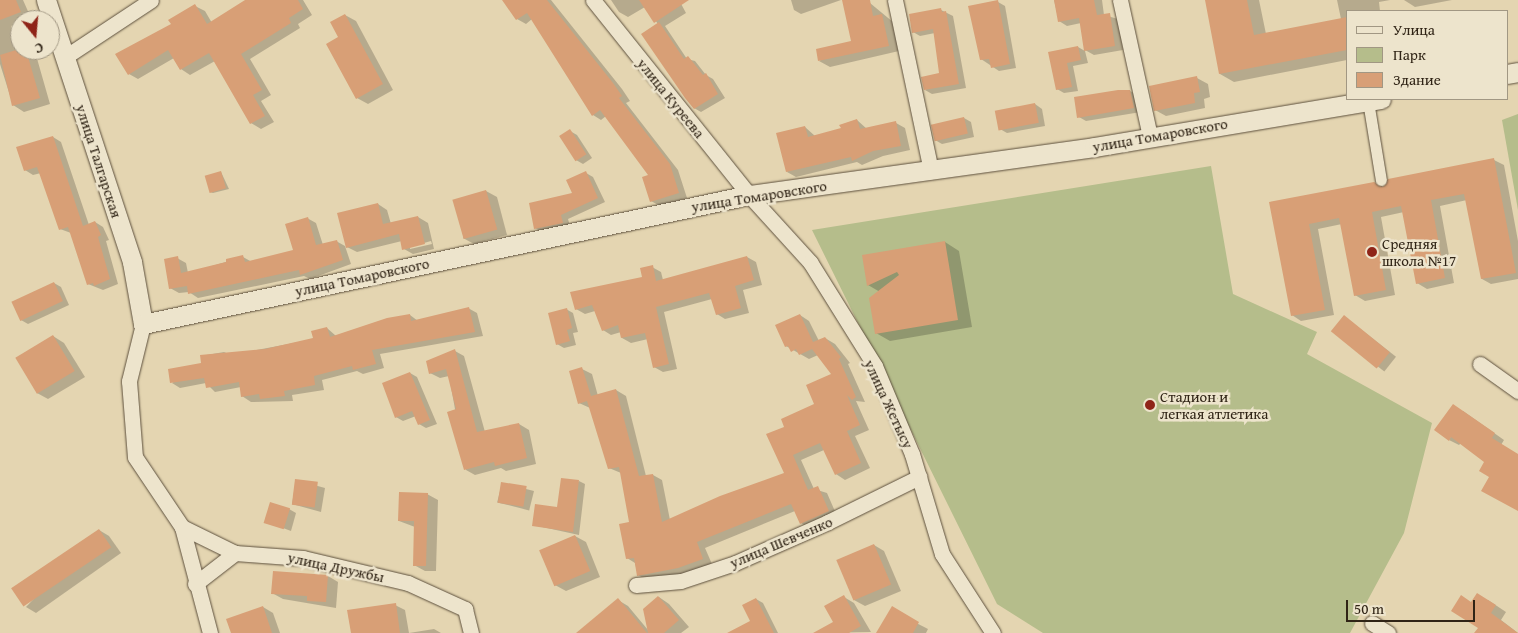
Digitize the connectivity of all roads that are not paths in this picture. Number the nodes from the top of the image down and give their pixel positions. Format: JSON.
{"nodes":[{"id":1,"x":46,"y":0,"type":"edge"},
{"id":2,"x":151,"y":0,"type":"edge"},
{"id":3,"x":594,"y":0,"type":"edge"},
{"id":4,"x":894,"y":0,"type":"edge"},
{"id":5,"x":1120,"y":0,"type":"edge"},
{"id":6,"x":65,"y":57,"type":"junction"},
{"id":7,"x":1375,"y":100,"type":"edge"},
{"id":8,"x":1150,"y":136,"type":"junction"},
{"id":9,"x":931,"y":171,"type":"junction"},
{"id":10,"x":1381,"y":180,"type":"dead end"},
{"id":11,"x":749,"y":195,"type":"junction"},
{"id":12,"x":142,"y":324,"type":"junction"},
{"id":13,"x":1480,"y":364,"type":"dead end"},
{"id":14,"x":1518,"y":391,"type":"edge"},
{"id":15,"x":919,"y":477,"type":"junction"},
{"id":16,"x":182,"y":527,"type":"junction"},
{"id":17,"x":235,"y":553,"type":"junction"},
{"id":18,"x":195,"y":584,"type":"junction"},
{"id":19,"x":636,"y":586,"type":"dead end"},
{"id":20,"x":1372,"y":623,"type":"dead end"},
{"id":21,"x":210,"y":633,"type":"edge"},
{"id":22,"x":471,"y":633,"type":"edge"},
{"id":23,"x":992,"y":633,"type":"edge"},
{"id":24,"x":1388,"y":633,"type":"edge"}],
"edges":[{"from":1,"to":6,"type":"street","name":"улица Талгарская"},
{"from":2,"to":6,"type":"street"},
{"from":3,"to":11,"type":"street","name":"улица Куреева"},
{"from":4,"to":9,"type":"street"},
{"from":5,"to":8,"type":"street"},
{"from":6,"to":12,"type":"street","name":"улица Талгарская"},
{"from":7,"to":8,"type":"street","name":"улица Томаровского"},
{"from":7,"to":10,"type":"street"},
{"from":8,"to":9,"type":"street","name":"улица Томаровского"},
{"from":9,"to":11,"type":"street","name":"улица Томаровского"},
{"from":11,"to":12,"type":"street","name":"улица Томаровского"},
{"from":11,"to":15,"type":"street","name":"улица Жетысу"},
{"from":12,"to":16,"type":"street"},
{"from":13,"to":14,"type":"street"},
{"from":15,"to":19,"type":"street","name":"улица Шевченко"},
{"from":15,"to":23,"type":"street","name":"улица Жетысу"},
{"from":16,"to":17,"type":"street","name":"улица Дружбы"},
{"from":16,"to":18,"type":"street"},
{"from":17,"to":18,"type":"street"},
{"from":17,"to":22,"type":"street","name":"улица Дружбы"},
{"from":18,"to":21,"type":"street"},
{"from":20,"to":24,"type":"street"}]}
